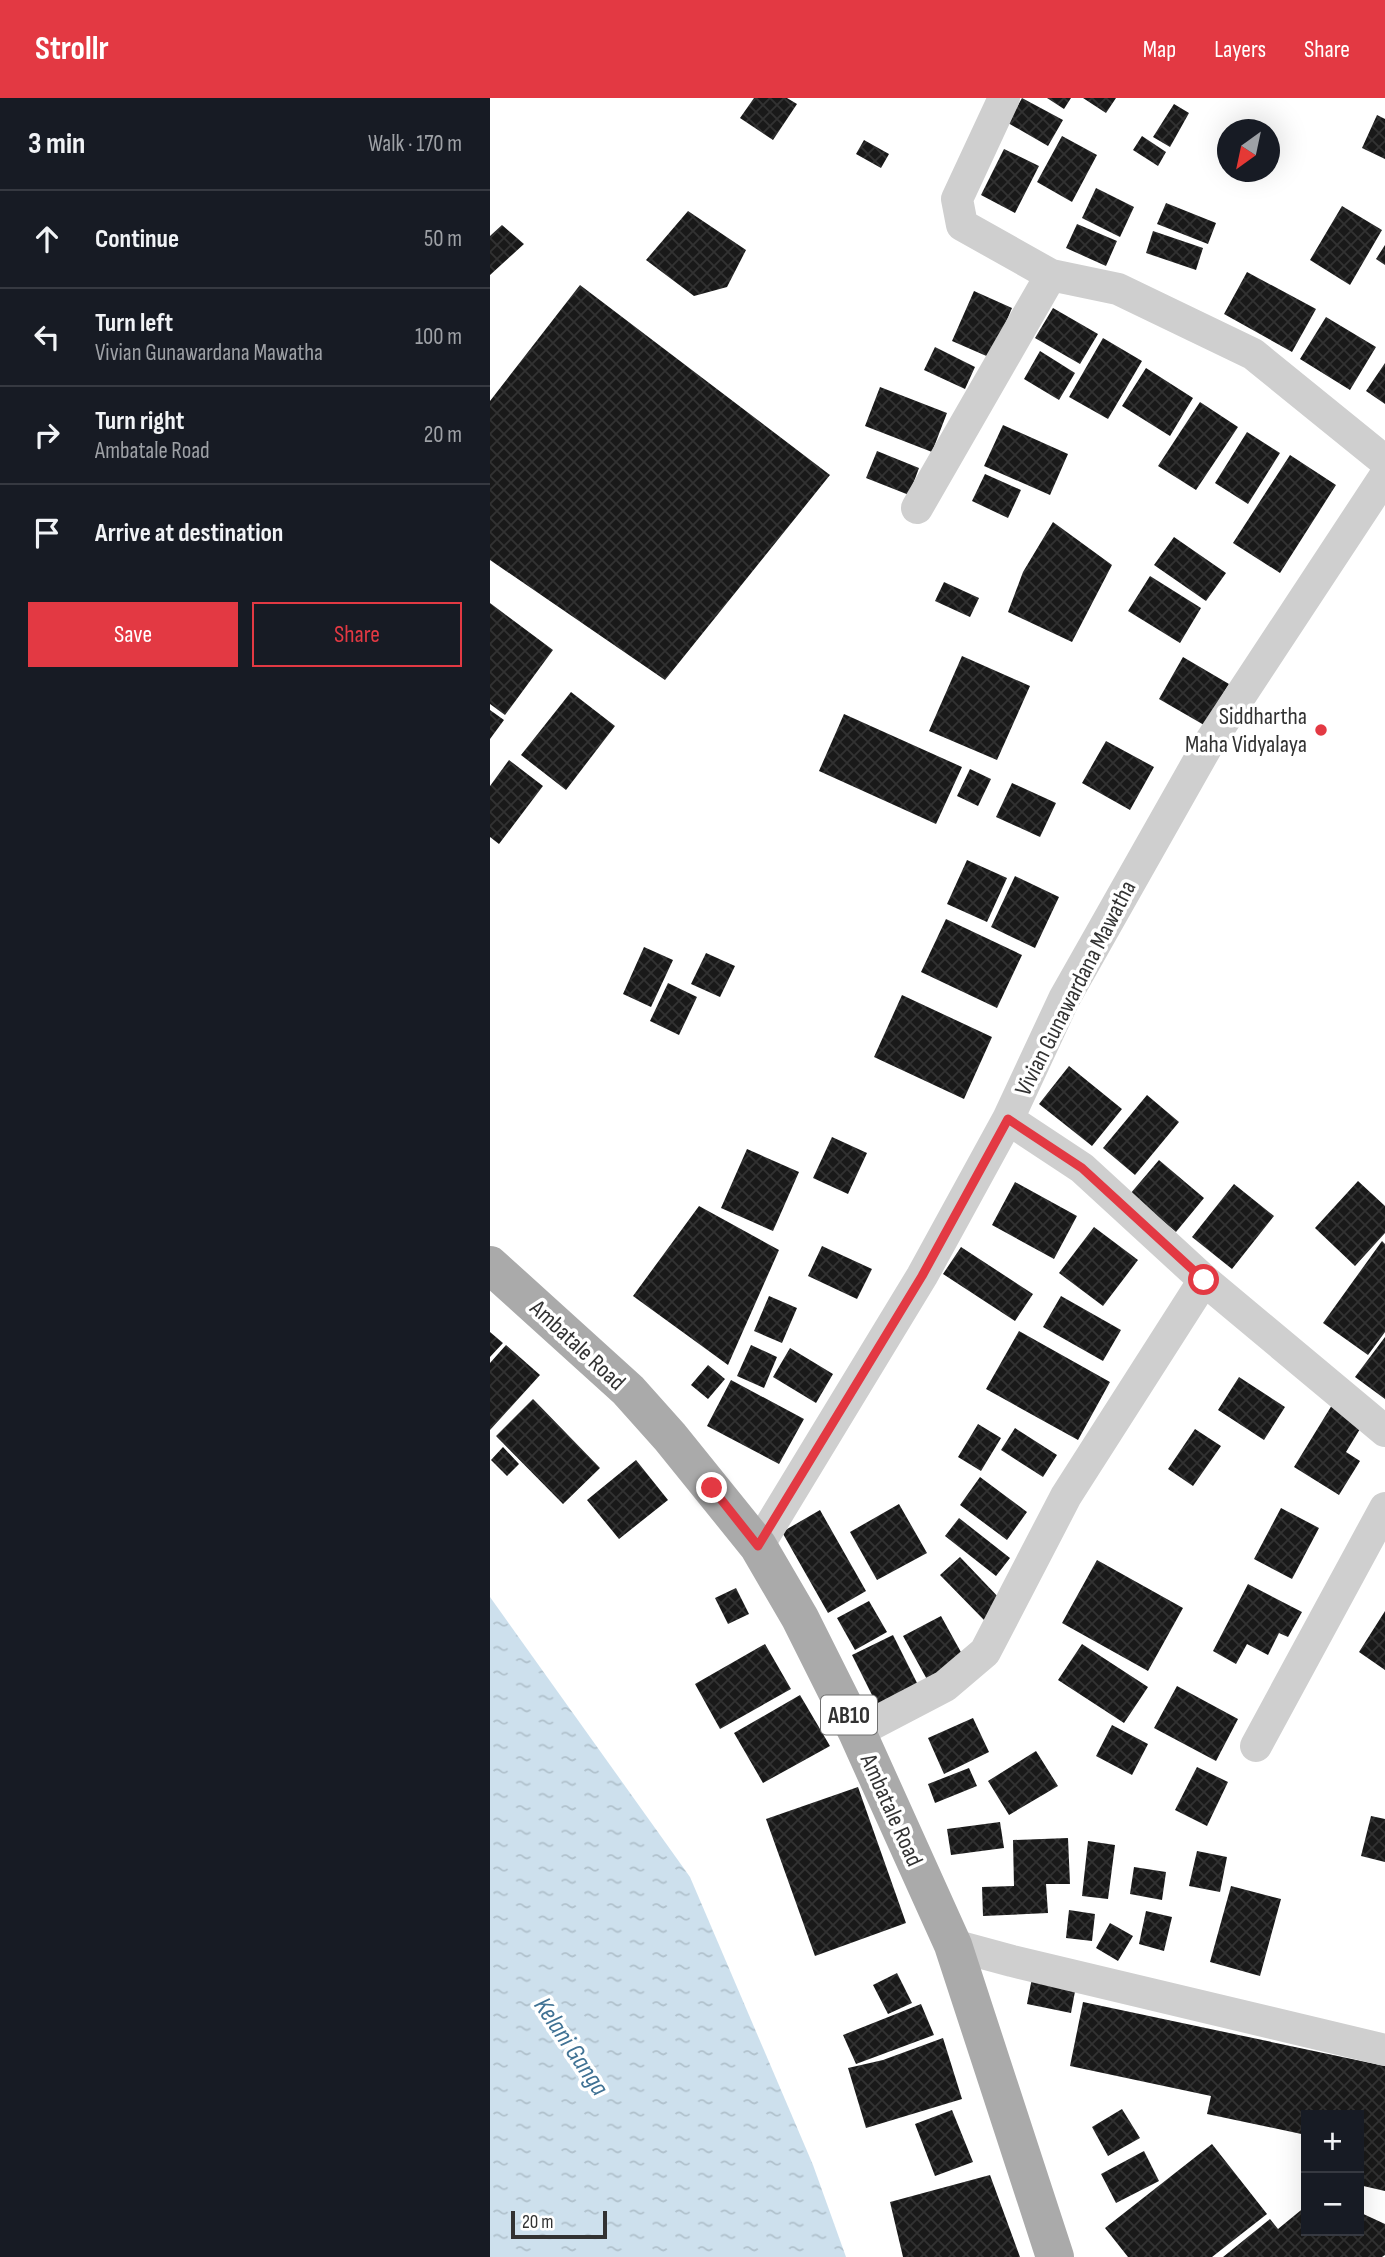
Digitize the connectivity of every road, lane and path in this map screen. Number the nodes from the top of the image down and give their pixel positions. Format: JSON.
{"nodes":[{"id":1,"x":1004,"y":98,"type":"edge"},
{"id":2,"x":1051,"y":275,"type":"junction"},
{"id":3,"x":1385,"y":461,"type":"edge"},
{"id":4,"x":1385,"y":476,"type":"edge"},
{"id":5,"x":917,"y":508,"type":"dead end"},
{"id":6,"x":1008,"y":1119,"type":"junction"},
{"id":7,"x":490,"y":1265,"type":"edge"},
{"id":8,"x":1204,"y":1280,"type":"junction"},
{"id":9,"x":1385,"y":1431,"type":"edge"},
{"id":10,"x":1385,"y":1508,"type":"edge"},
{"id":11,"x":758,"y":1546,"type":"junction"},
{"id":12,"x":858,"y":1732,"type":"junction"},
{"id":13,"x":1256,"y":1746,"type":"dead end"},
{"id":14,"x":953,"y":1945,"type":"junction"},
{"id":15,"x":1385,"y":2050,"type":"edge"},
{"id":16,"x":1055,"y":2257,"type":"edge"}],
"edges":[{"from":1,"to":2,"type":"street"},
{"from":2,"to":3,"type":"street"},
{"from":2,"to":5,"type":"street"},
{"from":4,"to":6,"type":"street","name":"Vivian Gunawardana Mawatha"},
{"from":6,"to":8,"type":"street"},
{"from":6,"to":11,"type":"street","name":"Vivian Gunawardana Mawatha"},
{"from":7,"to":11,"type":"main road","name":"Ambatale Road","number":"AB10"},
{"from":8,"to":9,"type":"street"},
{"from":8,"to":12,"type":"street"},
{"from":10,"to":13,"type":"street"},
{"from":11,"to":12,"type":"main road","name":"Ambatale Road","number":"AB10"},
{"from":12,"to":14,"type":"main road","name":"Ambatale Road","number":"AB10"},
{"from":14,"to":15,"type":"street"},
{"from":14,"to":16,"type":"main road","name":"Ambatale Road","number":"AB10"}]}
